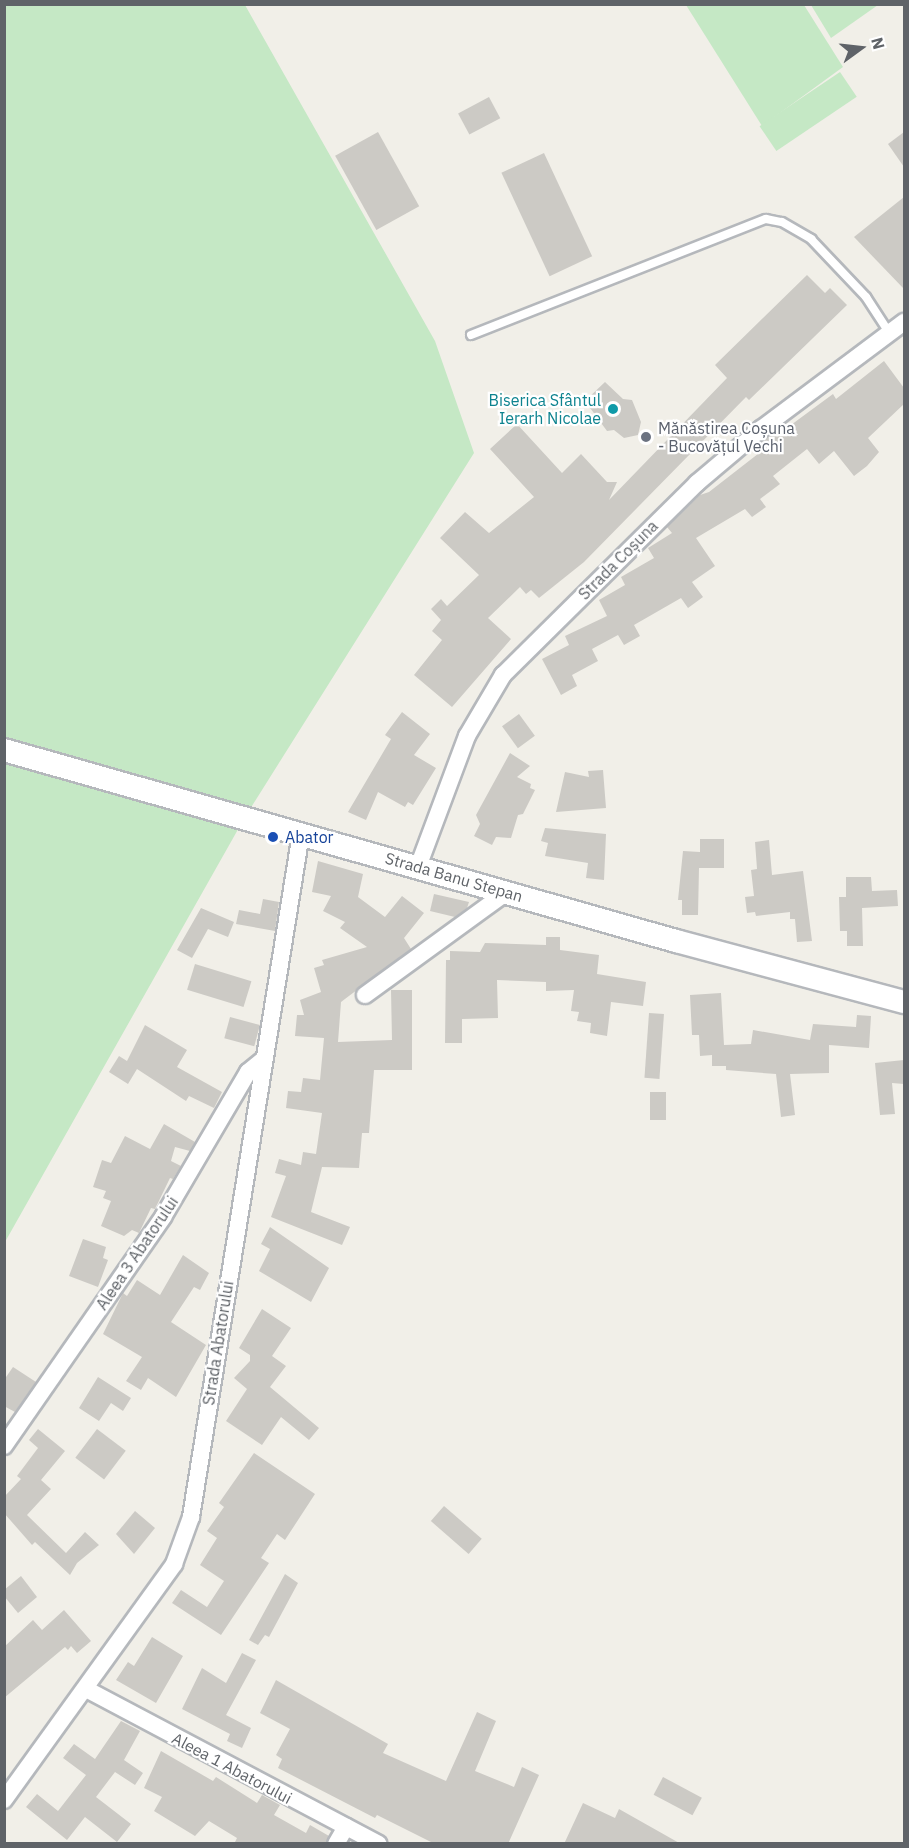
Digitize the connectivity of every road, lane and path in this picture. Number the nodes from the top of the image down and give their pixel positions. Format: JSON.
{"nodes":[{"id":1,"x":904,"y":322,"type":"edge"},
{"id":2,"x":471,"y":334,"type":"dead end"},
{"id":3,"x":890,"y":335,"type":"junction"},
{"id":4,"x":4,"y":750,"type":"edge"},
{"id":5,"x":301,"y":833,"type":"junction"},
{"id":6,"x":418,"y":867,"type":"junction"},
{"id":7,"x":507,"y":892,"type":"junction"},
{"id":8,"x":365,"y":995,"type":"dead end"},
{"id":9,"x":904,"y":1002,"type":"edge"},
{"id":10,"x":264,"y":1059,"type":"junction"},
{"id":11,"x":4,"y":1446,"type":"edge"},
{"id":12,"x":86,"y":1689,"type":"junction"},
{"id":13,"x":4,"y":1800,"type":"edge"},
{"id":14,"x":346,"y":1827,"type":"junction"},
{"id":15,"x":336,"y":1844,"type":"edge"},
{"id":16,"x":379,"y":1844,"type":"edge"}],
"edges":[{"from":1,"to":3,"type":"street","name":"Strada Coșuna"},
{"from":2,"to":3,"type":"lane"},
{"from":3,"to":6,"type":"street","name":"Strada Coșuna"},
{"from":4,"to":5,"type":"main road","name":"Strada Banu Stepan"},
{"from":5,"to":6,"type":"main road","name":"Strada Banu Stepan"},
{"from":5,"to":10,"type":"street","name":"Strada Abatorului"},
{"from":6,"to":7,"type":"main road","name":"Strada Banu Stepan"},
{"from":7,"to":8,"type":"street"},
{"from":7,"to":9,"type":"main road","name":"Strada Banu Stepan"},
{"from":10,"to":11,"type":"street","name":"Aleea 3 Abatorului"},
{"from":10,"to":12,"type":"street","name":"Strada Abatorului"},
{"from":12,"to":13,"type":"street","name":"Strada Abatorului"},
{"from":12,"to":14,"type":"street","name":"Aleea 1 Abatorului"},
{"from":14,"to":15,"type":"street"},
{"from":14,"to":16,"type":"street","name":"Aleea 1 Abatorului"}]}
